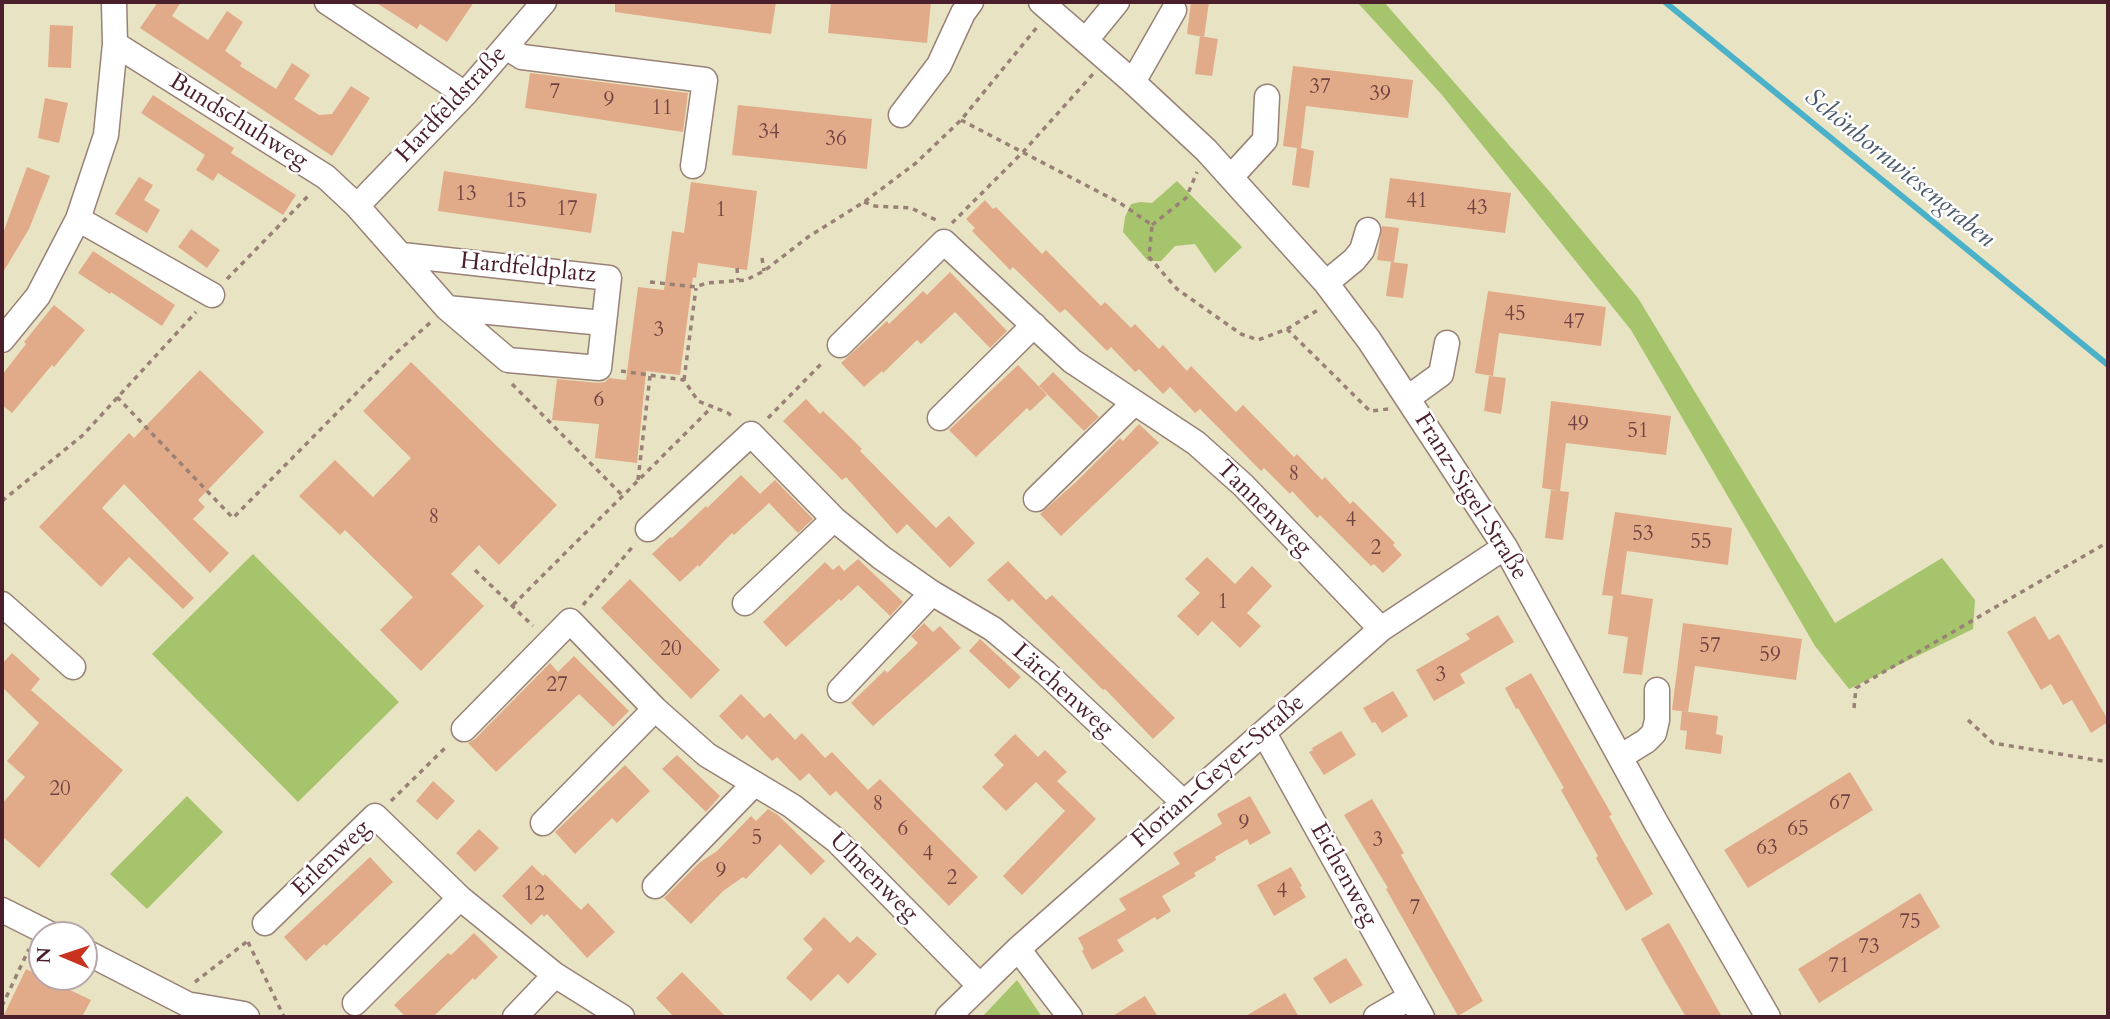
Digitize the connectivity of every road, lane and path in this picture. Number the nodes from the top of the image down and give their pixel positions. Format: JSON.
{"nodes":[{"id":1,"x":114,"y":2,"type":"edge"},
{"id":2,"x":327,"y":2,"type":"edge"},
{"id":3,"x":544,"y":2,"type":"edge"},
{"id":4,"x":971,"y":2,"type":"edge"},
{"id":5,"x":1117,"y":2,"type":"edge"},
{"id":6,"x":1046,"y":6,"type":"edge"},
{"id":7,"x":1174,"y":10,"type":"dead end"},
{"id":8,"x":1086,"y":40,"type":"junction"},
{"id":9,"x":115,"y":44,"type":"junction"},
{"id":10,"x":506,"y":47,"type":"junction"},
{"id":11,"x":1106,"y":59,"type":"junction"},
{"id":12,"x":1133,"y":82,"type":"junction"},
{"id":13,"x":465,"y":94,"type":"junction"},
{"id":14,"x":1267,"y":97,"type":"dead end"},
{"id":15,"x":901,"y":115,"type":"dead end"},
{"id":16,"x":961,"y":120,"type":"junction"},
{"id":17,"x":1206,"y":150,"type":"junction"},
{"id":18,"x":1023,"y":152,"type":"junction"},
{"id":19,"x":693,"y":166,"type":"dead end"},
{"id":20,"x":326,"y":177,"type":"junction"},
{"id":21,"x":1231,"y":177,"type":"junction"},
{"id":22,"x":864,"y":202,"type":"junction"},
{"id":23,"x":357,"y":206,"type":"junction"},
{"id":24,"x":78,"y":219,"type":"junction"},
{"id":25,"x":1152,"y":225,"type":"junction"},
{"id":26,"x":1368,"y":230,"type":"dead end"},
{"id":27,"x":948,"y":232,"type":"junction"},
{"id":28,"x":402,"y":255,"type":"junction"},
{"id":29,"x":762,"y":258,"type":"dead end"},
{"id":30,"x":737,"y":268,"type":"dead end"},
{"id":31,"x":764,"y":271,"type":"junction"},
{"id":32,"x":738,"y":280,"type":"junction"},
{"id":33,"x":650,"y":282,"type":"dead end"},
{"id":34,"x":1326,"y":282,"type":"junction"},
{"id":35,"x":696,"y":287,"type":"junction"},
{"id":36,"x":212,"y":295,"type":"junction"},
{"id":37,"x":447,"y":308,"type":"junction"},
{"id":38,"x":1320,"y":309,"type":"dead end"},
{"id":39,"x":603,"y":323,"type":"junction"},
{"id":40,"x":1034,"y":325,"type":"junction"},
{"id":41,"x":1286,"y":329,"type":"junction"},
{"id":42,"x":2,"y":340,"type":"edge"},
{"id":43,"x":1447,"y":342,"type":"dead end"},
{"id":44,"x":840,"y":345,"type":"joint"},
{"id":45,"x":508,"y":360,"type":"junction"},
{"id":46,"x":598,"y":368,"type":"junction"},
{"id":47,"x":650,"y":375,"type":"junction"},
{"id":48,"x":684,"y":380,"type":"junction"},
{"id":49,"x":117,"y":397,"type":"junction"},
{"id":50,"x":1134,"y":402,"type":"junction"},
{"id":51,"x":1401,"y":403,"type":"junction"},
{"id":52,"x":712,"y":407,"type":"junction"},
{"id":53,"x":940,"y":418,"type":"dead end"},
{"id":54,"x":751,"y":434,"type":"junction"},
{"id":55,"x":638,"y":482,"type":"junction"},
{"id":56,"x":624,"y":497,"type":"junction"},
{"id":57,"x":1036,"y":499,"type":"dead end"},
{"id":58,"x":2,"y":501,"type":"edge"},
{"id":59,"x":834,"y":519,"type":"junction"},
{"id":60,"x":648,"y":529,"type":"joint"},
{"id":61,"x":2108,"y":542,"type":"edge"},
{"id":62,"x":1505,"y":547,"type":"junction"},
{"id":63,"x":475,"y":570,"type":"dead end"},
{"id":64,"x":932,"y":593,"type":"junction"},
{"id":65,"x":746,"y":603,"type":"dead end"},
{"id":66,"x":2,"y":604,"type":"edge"},
{"id":67,"x":513,"y":605,"type":"junction"},
{"id":68,"x":570,"y":621,"type":"junction"},
{"id":69,"x":534,"y":627,"type":"dead end"},
{"id":70,"x":1381,"y":629,"type":"junction"},
{"id":71,"x":73,"y":667,"type":"dead end"},
{"id":72,"x":840,"y":690,"type":"dead end"},
{"id":73,"x":1657,"y":690,"type":"dead end"},
{"id":74,"x":1854,"y":708,"type":"dead end"},
{"id":75,"x":655,"y":709,"type":"junction"},
{"id":76,"x":1968,"y":720,"type":"dead end"},
{"id":77,"x":464,"y":729,"type":"joint"},
{"id":78,"x":1264,"y":733,"type":"junction"},
{"id":79,"x":1620,"y":757,"type":"junction"},
{"id":80,"x":2108,"y":762,"type":"edge"},
{"id":81,"x":754,"y":784,"type":"junction"},
{"id":82,"x":1182,"y":802,"type":"junction"},
{"id":83,"x":375,"y":816,"type":"junction"},
{"id":84,"x":543,"y":823,"type":"dead end"},
{"id":85,"x":654,"y":886,"type":"dead end"},
{"id":86,"x":460,"y":898,"type":"junction"},
{"id":87,"x":2,"y":910,"type":"edge"},
{"id":88,"x":28,"y":923,"type":"edge"},
{"id":89,"x":265,"y":923,"type":"joint"},
{"id":90,"x":248,"y":942,"type":"junction"},
{"id":91,"x":1018,"y":949,"type":"junction"},
{"id":92,"x":98,"y":958,"type":"edge"},
{"id":93,"x":28,"y":961,"type":"edge"},
{"id":94,"x":555,"y":975,"type":"junction"},
{"id":95,"x":980,"y":986,"type":"junction"},
{"id":96,"x":355,"y":1003,"type":"dead end"},
{"id":97,"x":2,"y":1006,"type":"edge"},
{"id":98,"x":189,"y":1006,"type":"edge"},
{"id":99,"x":1416,"y":1007,"type":"edge"},
{"id":100,"x":247,"y":1017,"type":"edge"},
{"id":101,"x":284,"y":1017,"type":"edge"},
{"id":102,"x":515,"y":1017,"type":"edge"},
{"id":103,"x":622,"y":1017,"type":"edge"},
{"id":104,"x":948,"y":1017,"type":"edge"},
{"id":105,"x":1070,"y":1017,"type":"edge"},
{"id":106,"x":1376,"y":1017,"type":"edge"},
{"id":107,"x":1768,"y":1017,"type":"edge"}],
"edges":[{"from":1,"to":9,"type":"street"},
{"from":2,"to":13,"type":"street"},
{"from":3,"to":10,"type":"street","name":"Hardfeldstraße"},
{"from":4,"to":15,"type":"street"},
{"from":5,"to":8,"type":"street"},
{"from":6,"to":8,"type":"street","name":"Franz-Sigel-Straße"},
{"from":6,"to":16,"type":"path"},
{"from":7,"to":12,"type":"street"},
{"from":8,"to":11,"type":"street","name":"Franz-Sigel-Straße"},
{"from":9,"to":20,"type":"street","name":"Bundschuhweg"},
{"from":9,"to":24,"type":"street"},
{"from":10,"to":13,"type":"street","name":"Hardfeldstraße"},
{"from":10,"to":19,"type":"street"},
{"from":11,"to":12,"type":"street","name":"Franz-Sigel-Straße"},
{"from":11,"to":18,"type":"path"},
{"from":12,"to":17,"type":"street","name":"Franz-Sigel-Straße"},
{"from":13,"to":23,"type":"street","name":"Hardfeldstraße"},
{"from":14,"to":21,"type":"street"},
{"from":16,"to":18,"type":"path"},
{"from":16,"to":22,"type":"path"},
{"from":17,"to":21,"type":"street","name":"Franz-Sigel-Straße"},
{"from":17,"to":25,"type":"path"},
{"from":18,"to":25,"type":"path"},
{"from":18,"to":27,"type":"path"},
{"from":20,"to":23,"type":"street","name":"Bundschuhweg"},
{"from":20,"to":36,"type":"path"},
{"from":21,"to":34,"type":"street","name":"Franz-Sigel-Straße"},
{"from":22,"to":27,"type":"path"},
{"from":22,"to":31,"type":"path"},
{"from":23,"to":28,"type":"street","name":"Hardfeldplatz"},
{"from":24,"to":36,"type":"street"},
{"from":24,"to":42,"type":"street"},
{"from":25,"to":41,"type":"path"},
{"from":26,"to":34,"type":"street"},
{"from":27,"to":40,"type":"street","name":"Tannenweg"},
{"from":27,"to":44,"type":"street"},
{"from":28,"to":37,"type":"street","name":"Hardfeldplatz"},
{"from":28,"to":39,"type":"street","name":"Hardfeldplatz"},
{"from":29,"to":31,"type":"path"},
{"from":30,"to":32,"type":"path"},
{"from":31,"to":32,"type":"path"},
{"from":32,"to":35,"type":"path"},
{"from":33,"to":35,"type":"path"},
{"from":34,"to":51,"type":"street","name":"Franz-Sigel-Straße"},
{"from":35,"to":48,"type":"path"},
{"from":36,"to":49,"type":"path"},
{"from":37,"to":39,"type":"street","name":"Hardfeldplatz"},
{"from":37,"to":45,"type":"street","name":"Hardfeldplatz"},
{"from":37,"to":49,"type":"path"},
{"from":38,"to":41,"type":"path"},
{"from":39,"to":46,"type":"street","name":"Hardfeldplatz"},
{"from":40,"to":50,"type":"street","name":"Tannenweg"},
{"from":40,"to":53,"type":"street"},
{"from":41,"to":51,"type":"path"},
{"from":43,"to":51,"type":"street"},
{"from":44,"to":54,"type":"path"},
{"from":45,"to":46,"type":"street"},
{"from":45,"to":56,"type":"path"},
{"from":46,"to":47,"type":"path"},
{"from":47,"to":48,"type":"path"},
{"from":47,"to":55,"type":"path"},
{"from":48,"to":52,"type":"path"},
{"from":49,"to":58,"type":"path"},
{"from":50,"to":57,"type":"street"},
{"from":50,"to":70,"type":"street","name":"Tannenweg"},
{"from":51,"to":62,"type":"street","name":"Franz-Sigel-Straße"},
{"from":52,"to":54,"type":"path"},
{"from":52,"to":55,"type":"path"},
{"from":54,"to":59,"type":"street","name":"Lärchenweg"},
{"from":54,"to":60,"type":"street"},
{"from":55,"to":56,"type":"path"},
{"from":56,"to":67,"type":"path"},
{"from":59,"to":64,"type":"street","name":"Lärchenweg"},
{"from":59,"to":65,"type":"street"},
{"from":60,"to":68,"type":"path"},
{"from":61,"to":74,"type":"path"},
{"from":62,"to":70,"type":"street","name":"Florian-Geyer-Straße"},
{"from":62,"to":79,"type":"street","name":"Franz-Sigel-Straße"},
{"from":63,"to":67,"type":"path"},
{"from":64,"to":72,"type":"street"},
{"from":64,"to":82,"type":"street","name":"Lärchenweg"},
{"from":66,"to":71,"type":"street"},
{"from":67,"to":69,"type":"path"},
{"from":68,"to":75,"type":"street","name":"Ulmenweg"},
{"from":68,"to":77,"type":"street"},
{"from":70,"to":78,"type":"street","name":"Florian-Geyer-Straße"},
{"from":73,"to":79,"type":"street"},
{"from":75,"to":81,"type":"street","name":"Ulmenweg"},
{"from":75,"to":84,"type":"street"},
{"from":76,"to":80,"type":"path"},
{"from":77,"to":83,"type":"path"},
{"from":78,"to":82,"type":"street","name":"Florian-Geyer-Straße"},
{"from":78,"to":99,"type":"street","name":"Eichenweg"},
{"from":79,"to":107,"type":"street","name":"Franz-Sigel-Straße"},
{"from":81,"to":85,"type":"street"},
{"from":81,"to":95,"type":"street","name":"Ulmenweg"},
{"from":82,"to":91,"type":"street","name":"Florian-Geyer-Straße"},
{"from":83,"to":86,"type":"street","name":"Erlenweg"},
{"from":83,"to":89,"type":"street","name":"Erlenweg"},
{"from":86,"to":94,"type":"street","name":"Erlenweg"},
{"from":86,"to":96,"type":"street"},
{"from":87,"to":88,"type":"street"},
{"from":89,"to":90,"type":"path"},
{"from":90,"to":98,"type":"path"},
{"from":90,"to":101,"type":"path"},
{"from":91,"to":95,"type":"street","name":"Florian-Geyer-Straße"},
{"from":91,"to":105,"type":"street"},
{"from":92,"to":98,"type":"street"},
{"from":93,"to":97,"type":"path"},
{"from":94,"to":102,"type":"street"},
{"from":94,"to":103,"type":"street","name":"Erlenweg"},
{"from":95,"to":104,"type":"street","name":"Florian-Geyer-Straße"},
{"from":98,"to":100,"type":"street"},
{"from":99,"to":106,"type":"street"}]}
